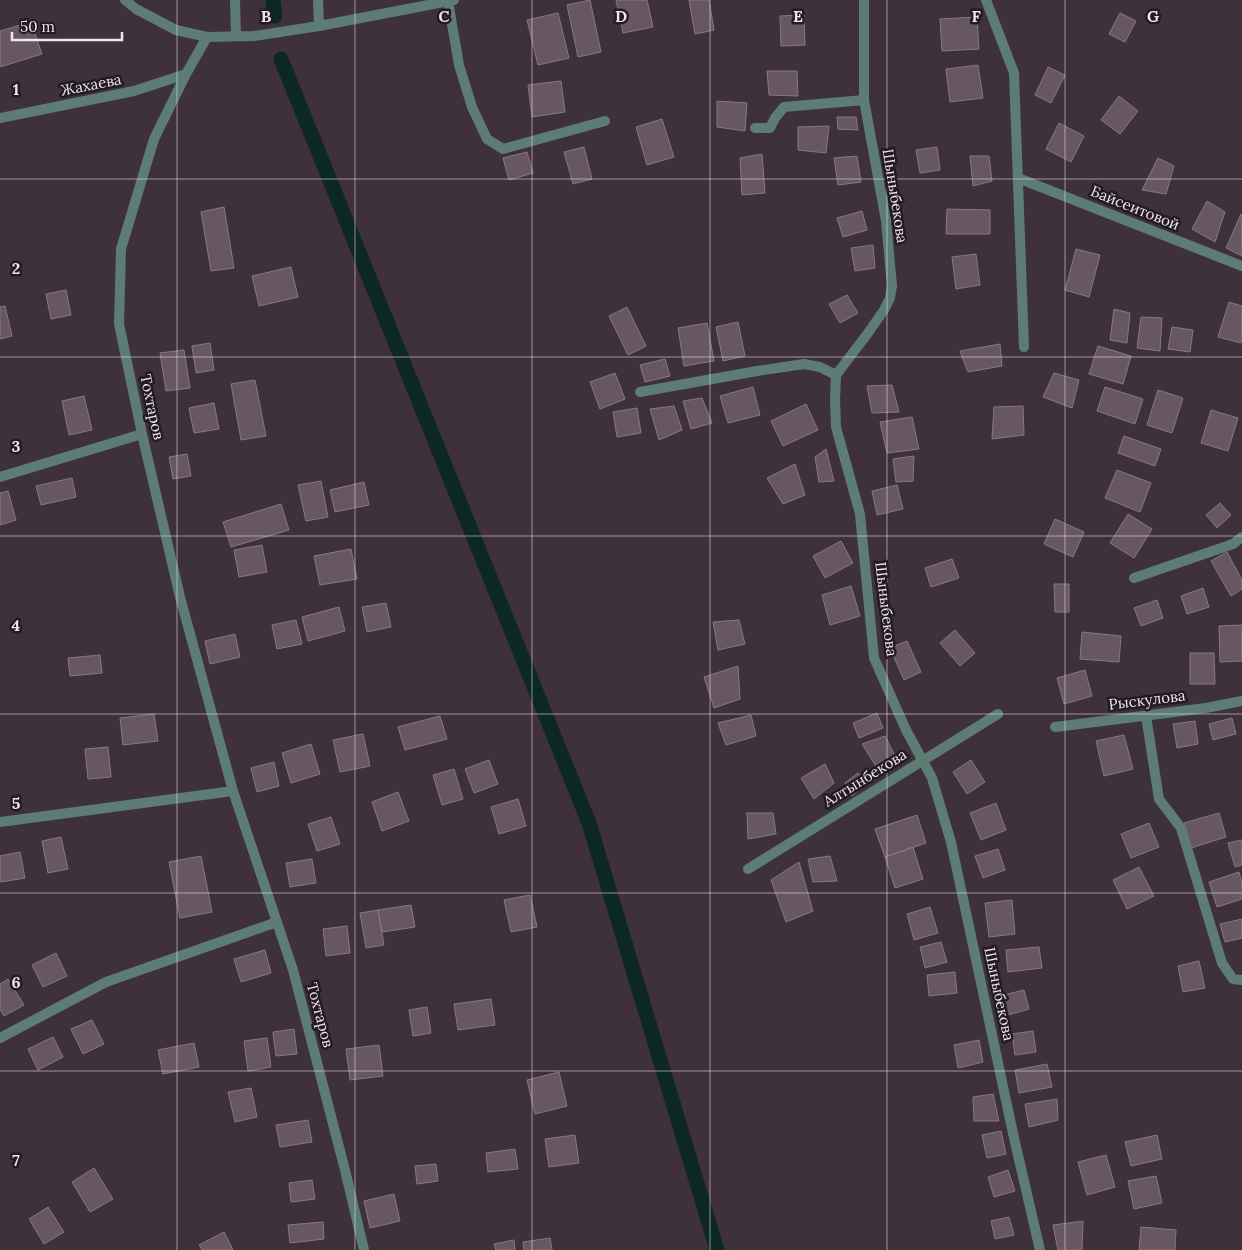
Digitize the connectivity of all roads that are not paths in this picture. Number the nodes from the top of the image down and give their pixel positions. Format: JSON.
{"nodes":[{"id":1,"x":125,"y":0,"type":"edge"},
{"id":2,"x":235,"y":0,"type":"edge"},
{"id":3,"x":318,"y":0,"type":"edge"},
{"id":4,"x":864,"y":0,"type":"edge"},
{"id":5,"x":986,"y":0,"type":"edge"},
{"id":6,"x":451,"y":1,"type":"edge"},
{"id":7,"x":315,"y":27,"type":"junction"},
{"id":8,"x":236,"y":36,"type":"junction"},
{"id":9,"x":207,"y":37,"type":"junction"},
{"id":10,"x":186,"y":74,"type":"junction"},
{"id":11,"x":864,"y":100,"type":"junction"},
{"id":12,"x":0,"y":118,"type":"edge"},
{"id":13,"x":605,"y":121,"type":"dead end"},
{"id":14,"x":754,"y":128,"type":"dead end"},
{"id":15,"x":1018,"y":178,"type":"junction"},
{"id":16,"x":1242,"y":266,"type":"edge"},
{"id":17,"x":1024,"y":347,"type":"dead end"},
{"id":18,"x":836,"y":375,"type":"junction"},
{"id":19,"x":640,"y":392,"type":"dead end"},
{"id":20,"x":142,"y":434,"type":"junction"},
{"id":21,"x":0,"y":476,"type":"edge"},
{"id":22,"x":1242,"y":537,"type":"edge"},
{"id":23,"x":1134,"y":578,"type":"dead end"},
{"id":24,"x":1242,"y":701,"type":"edge"},
{"id":25,"x":998,"y":714,"type":"dead end"},
{"id":26,"x":1146,"y":716,"type":"junction"},
{"id":27,"x":1055,"y":727,"type":"dead end"},
{"id":28,"x":922,"y":760,"type":"junction"},
{"id":29,"x":233,"y":791,"type":"junction"},
{"id":30,"x":0,"y":822,"type":"edge"},
{"id":31,"x":748,"y":869,"type":"dead end"},
{"id":32,"x":277,"y":922,"type":"junction"},
{"id":33,"x":1238,"y":980,"type":"edge"},
{"id":34,"x":0,"y":1038,"type":"edge"},
{"id":35,"x":364,"y":1250,"type":"edge"},
{"id":36,"x":1040,"y":1250,"type":"edge"}],
"edges":[{"from":1,"to":9,"type":"street"},
{"from":2,"to":8,"type":"street"},
{"from":3,"to":7,"type":"street"},
{"from":4,"to":11,"type":"street","name":"Шыныбекова"},
{"from":5,"to":15,"type":"street"},
{"from":6,"to":7,"type":"street"},
{"from":6,"to":13,"type":"street"},
{"from":7,"to":8,"type":"street"},
{"from":8,"to":9,"type":"street"},
{"from":9,"to":10,"type":"street","name":"Тохтаров"},
{"from":10,"to":12,"type":"street","name":"Жахаева"},
{"from":10,"to":20,"type":"street","name":"Тохтаров"},
{"from":11,"to":14,"type":"street"},
{"from":11,"to":18,"type":"street","name":"Шыныбекова"},
{"from":15,"to":16,"type":"street","name":"Байсеитовой"},
{"from":15,"to":17,"type":"street"},
{"from":18,"to":19,"type":"street"},
{"from":18,"to":28,"type":"street","name":"Шыныбекова"},
{"from":20,"to":21,"type":"street"},
{"from":20,"to":29,"type":"street","name":"Тохтаров"},
{"from":22,"to":23,"type":"street"},
{"from":24,"to":26,"type":"street","name":"Рыскулова"},
{"from":25,"to":28,"type":"street","name":"Алтынбекова"},
{"from":26,"to":27,"type":"street","name":"Рыскулова"},
{"from":26,"to":33,"type":"street"},
{"from":28,"to":31,"type":"street","name":"Алтынбекова"},
{"from":28,"to":36,"type":"street","name":"Шыныбекова"},
{"from":29,"to":30,"type":"street"},
{"from":29,"to":32,"type":"street","name":"Тохтаров"},
{"from":32,"to":34,"type":"street"},
{"from":32,"to":35,"type":"street","name":"Тохтаров"}]}
